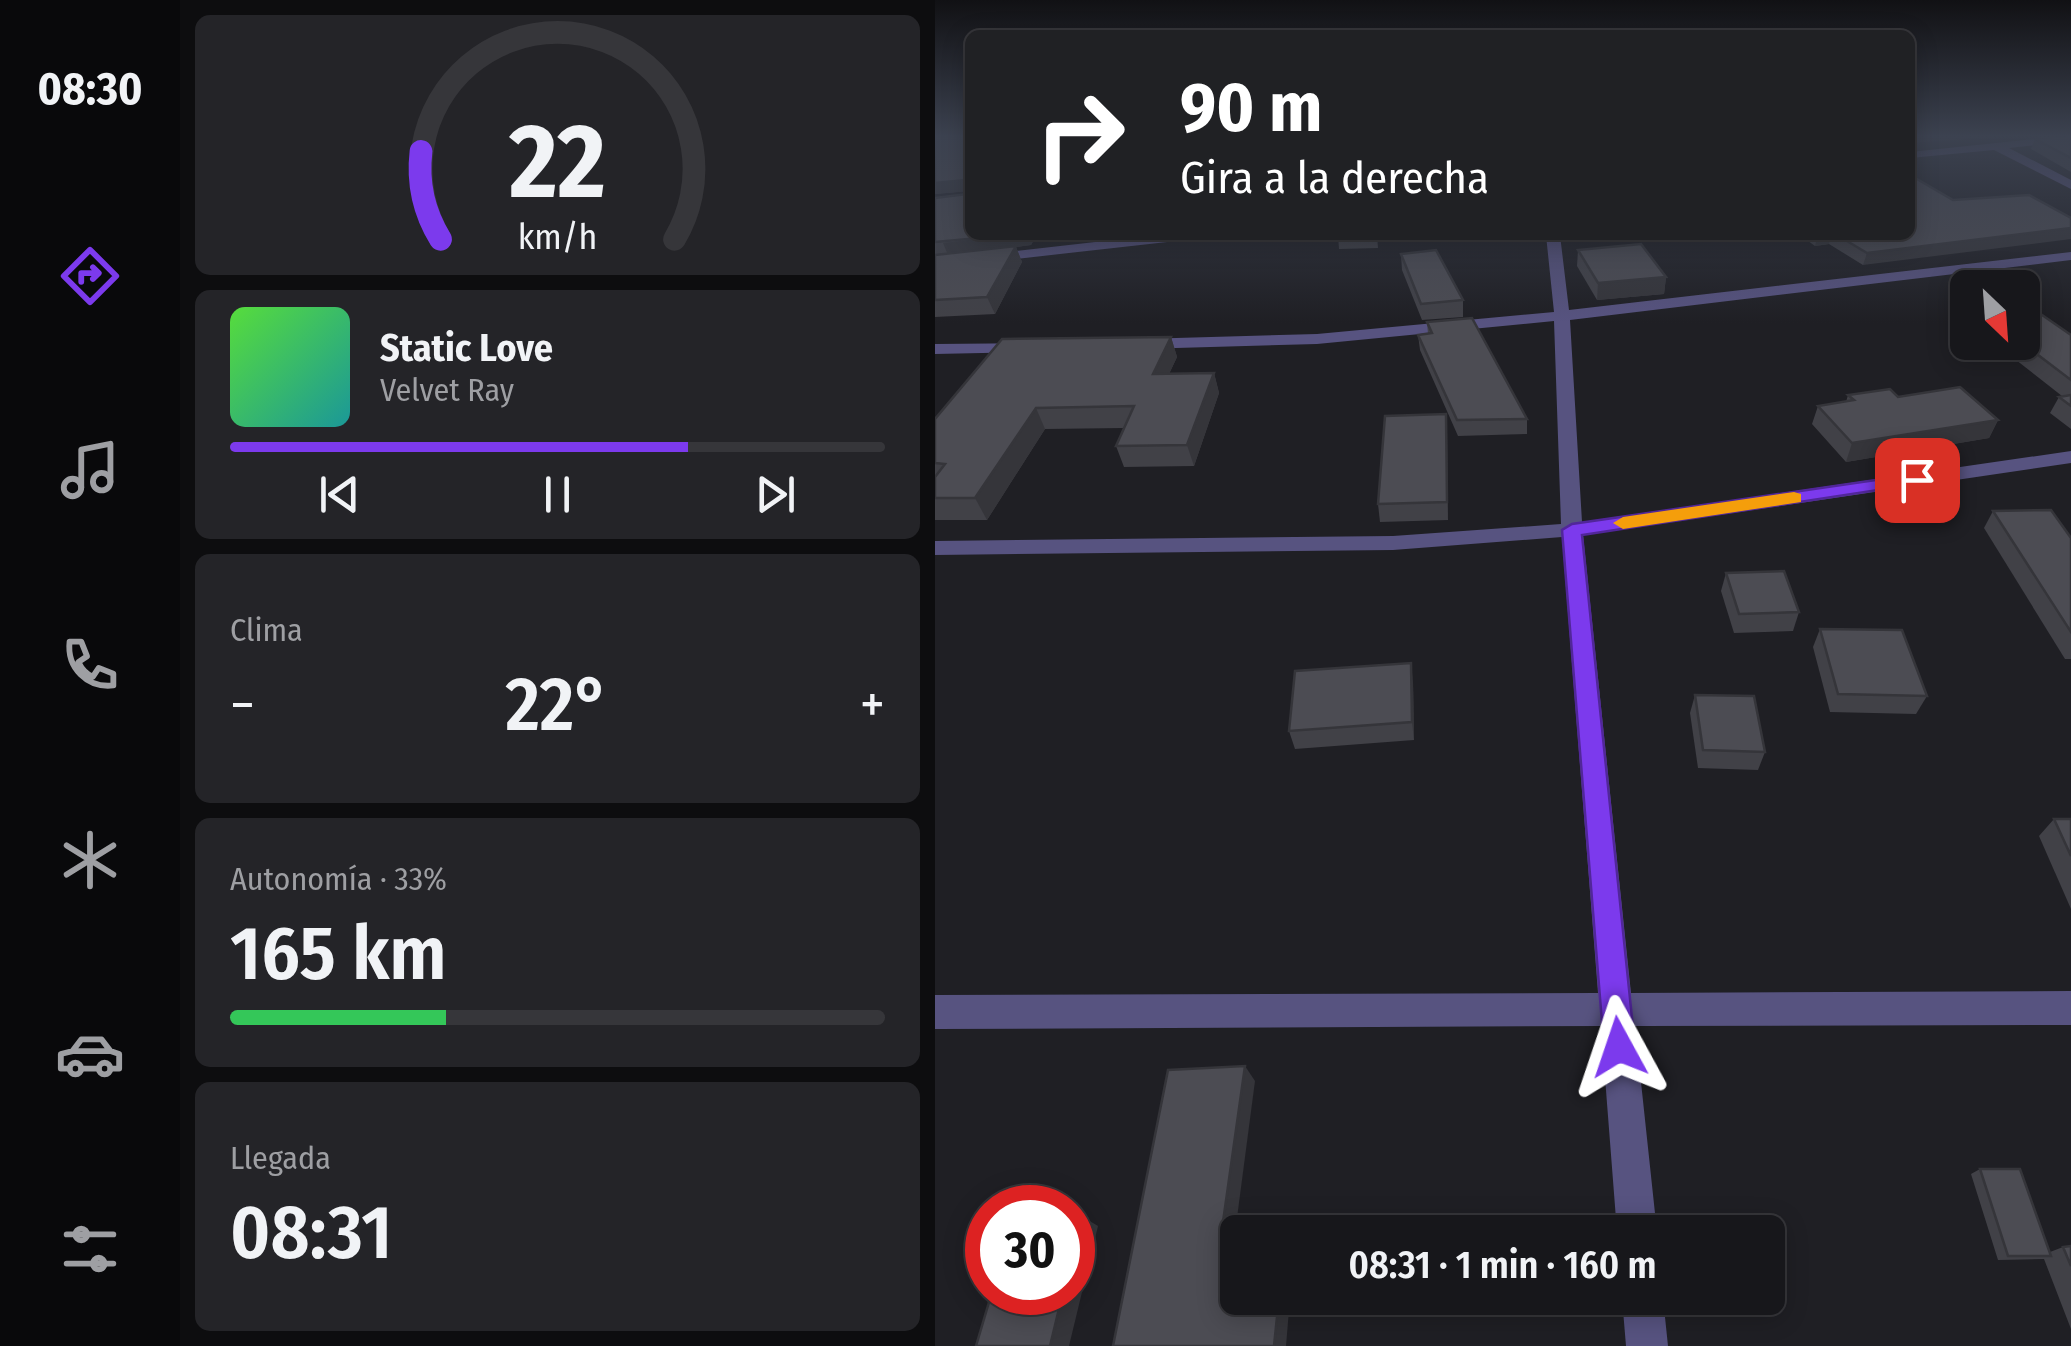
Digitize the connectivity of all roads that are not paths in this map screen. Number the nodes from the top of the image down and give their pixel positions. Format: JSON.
{"nodes":[{"id":1,"x":1149,"y":240,"type":"edge"},
{"id":2,"x":1554,"y":240,"type":"edge"},
{"id":3,"x":2071,"y":256,"type":"edge"},
{"id":4,"x":935,"y":264,"type":"edge"},
{"id":5,"x":1562,"y":316,"type":"junction"},
{"id":6,"x":1126,"y":344,"type":"edge"},
{"id":7,"x":1049,"y":346,"type":"edge"},
{"id":8,"x":935,"y":350,"type":"edge"},
{"id":9,"x":2071,"y":457,"type":"edge"},
{"id":10,"x":1572,"y":530,"type":"junction"},
{"id":11,"x":935,"y":548,"type":"edge"},
{"id":12,"x":2071,"y":1008,"type":"edge"},
{"id":13,"x":1616,"y":1010,"type":"junction"},
{"id":14,"x":935,"y":1012,"type":"edge"},
{"id":15,"x":1635,"y":1215,"type":"edge"},
{"id":16,"x":1644,"y":1315,"type":"edge"},
{"id":17,"x":1647,"y":1346,"type":"edge"}],
"edges":[{"from":1,"to":4,"type":"street"},
{"from":2,"to":5,"type":"street"},
{"from":3,"to":5,"type":"street"},
{"from":5,"to":6,"type":"street"},
{"from":5,"to":10,"type":"street"},
{"from":7,"to":8,"type":"street"},
{"from":9,"to":10,"type":"street"},
{"from":10,"to":11,"type":"street"},
{"from":10,"to":13,"type":"street"},
{"from":12,"to":13,"type":"street"},
{"from":13,"to":14,"type":"street"},
{"from":13,"to":15,"type":"street"},
{"from":16,"to":17,"type":"street"}]}
